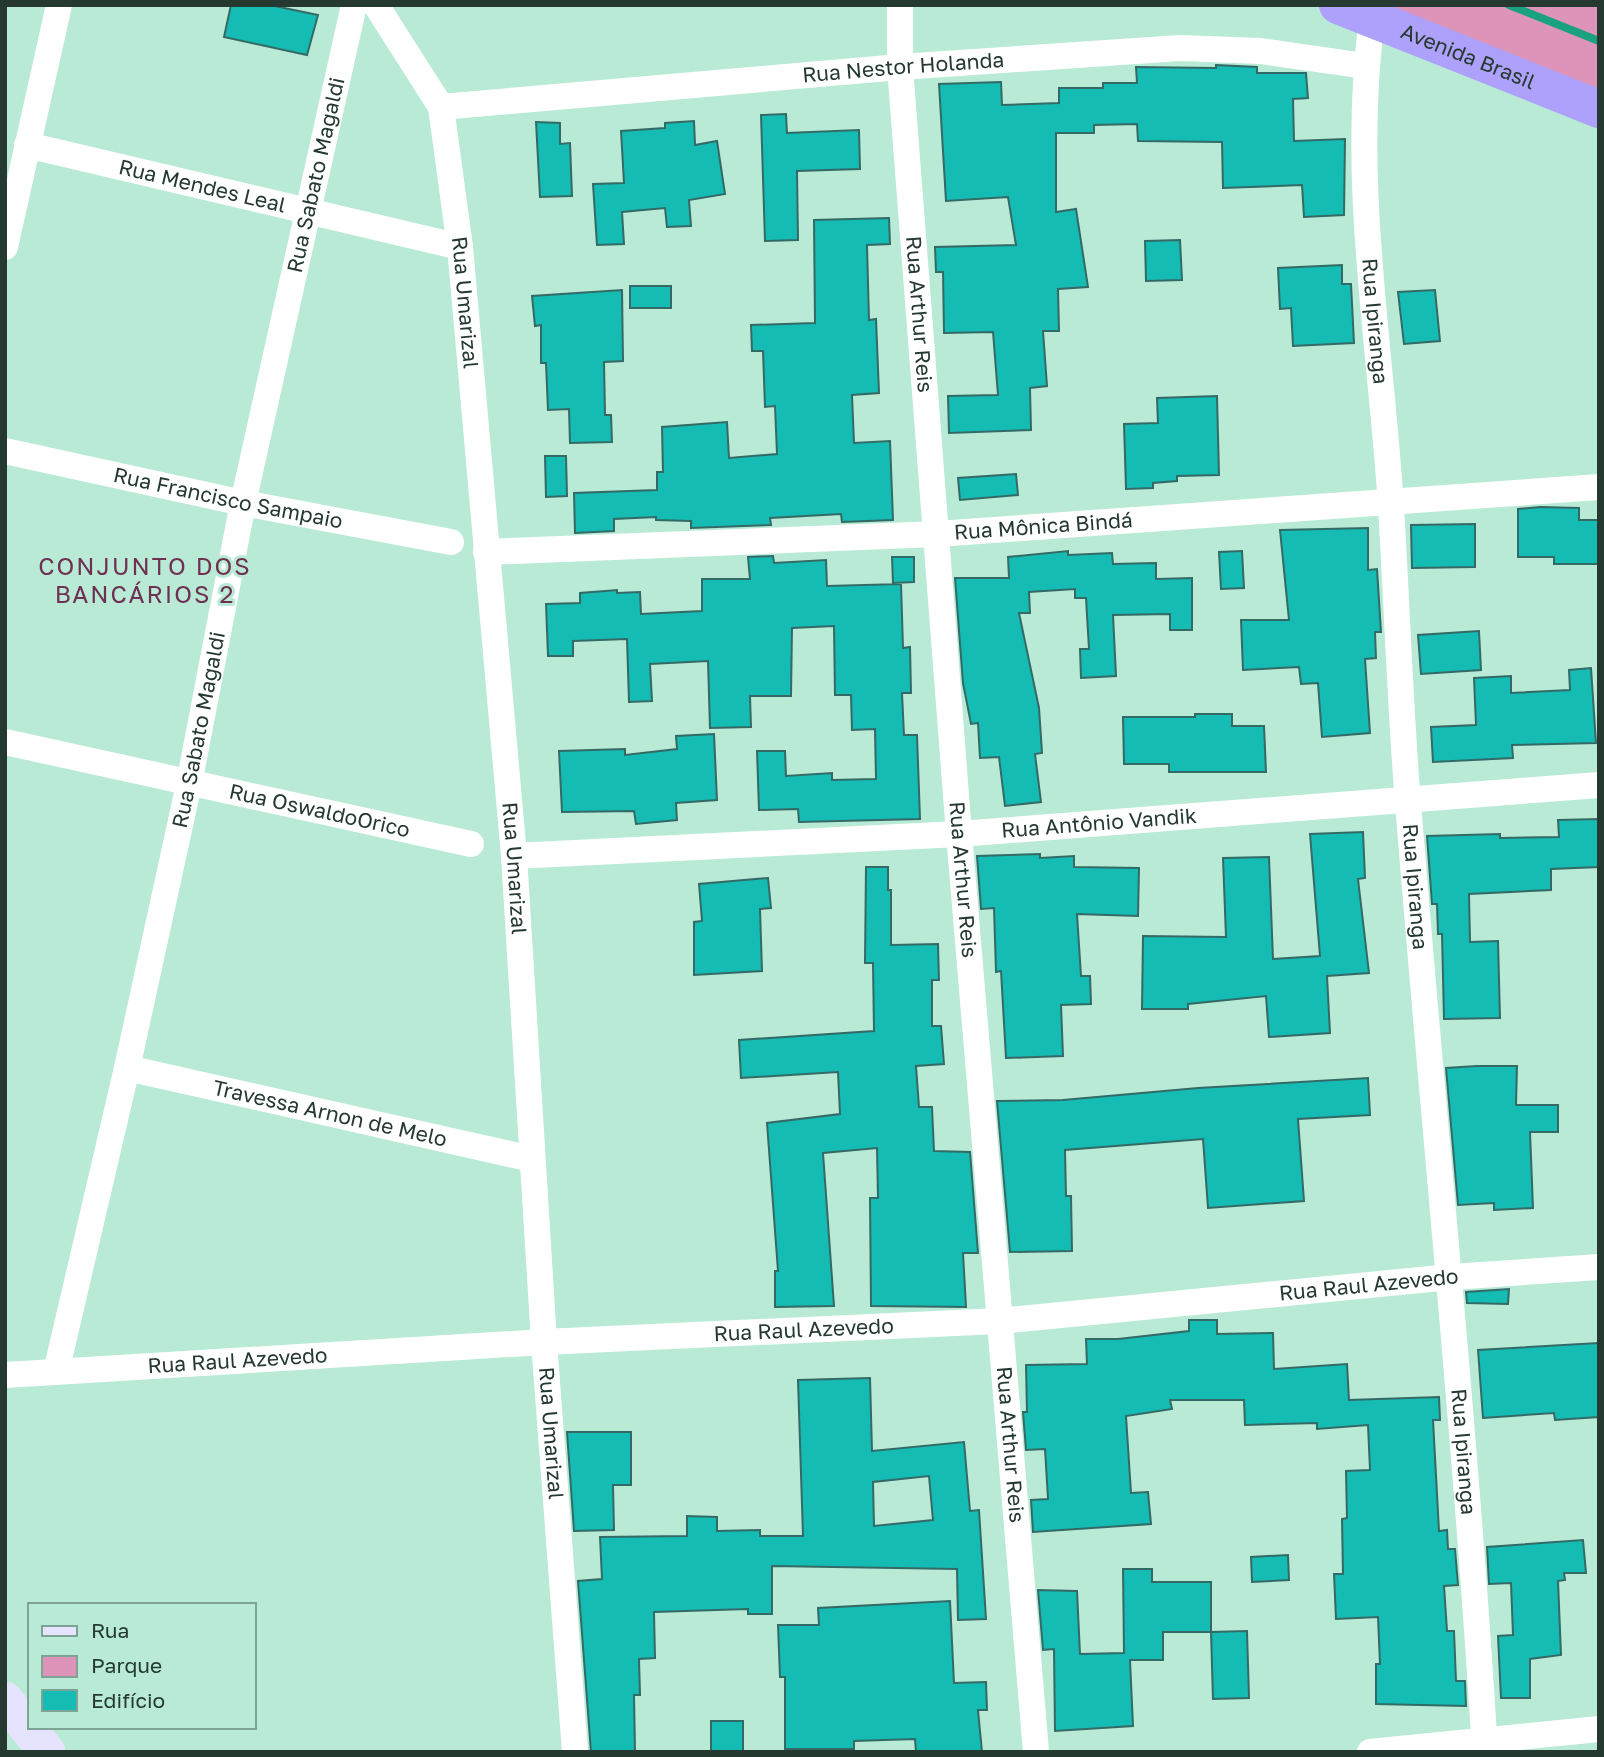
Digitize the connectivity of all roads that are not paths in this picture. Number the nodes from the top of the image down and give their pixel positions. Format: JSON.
{"nodes":[{"id":1,"x":59,"y":5,"type":"edge"},
{"id":2,"x":354,"y":5,"type":"edge"},
{"id":3,"x":376,"y":5,"type":"edge"},
{"id":4,"x":900,"y":5,"type":"edge"},
{"id":5,"x":1355,"y":12,"type":"edge"},
{"id":6,"x":1365,"y":66,"type":"junction"},
{"id":7,"x":900,"y":67,"type":"junction"},
{"id":8,"x":441,"y":107,"type":"junction"},
{"id":9,"x":1599,"y":109,"type":"edge"},
{"id":10,"x":27,"y":145,"type":"junction"},
{"id":11,"x":310,"y":214,"type":"junction"},
{"id":12,"x":5,"y":247,"type":"edge"},
{"id":13,"x":460,"y":247,"type":"junction"},
{"id":14,"x":5,"y":452,"type":"edge"},
{"id":15,"x":1599,"y":487,"type":"edge"},
{"id":16,"x":1391,"y":501,"type":"junction"},
{"id":17,"x":243,"y":503,"type":"junction"},
{"id":18,"x":937,"y":534,"type":"junction"},
{"id":19,"x":451,"y":542,"type":"dead end"},
{"id":20,"x":486,"y":552,"type":"junction"},
{"id":21,"x":5,"y":742,"type":"edge"},
{"id":22,"x":188,"y":784,"type":"junction"},
{"id":23,"x":1599,"y":785,"type":"edge"},
{"id":24,"x":1407,"y":800,"type":"junction"},
{"id":25,"x":959,"y":834,"type":"junction"},
{"id":26,"x":471,"y":844,"type":"dead end"},
{"id":27,"x":514,"y":856,"type":"junction"},
{"id":28,"x":127,"y":1068,"type":"junction"},
{"id":29,"x":532,"y":1159,"type":"junction"},
{"id":30,"x":1599,"y":1267,"type":"edge"},
{"id":31,"x":1451,"y":1277,"type":"junction"},
{"id":32,"x":999,"y":1321,"type":"junction"},
{"id":33,"x":544,"y":1342,"type":"junction"},
{"id":34,"x":56,"y":1372,"type":"junction"},
{"id":35,"x":5,"y":1375,"type":"edge"},
{"id":36,"x":5,"y":1700,"type":"edge"},
{"id":37,"x":28,"y":1728,"type":"edge"},
{"id":38,"x":28,"y":1729,"type":"edge"},
{"id":39,"x":1599,"y":1729,"type":"edge"},
{"id":40,"x":1485,"y":1747,"type":"edge"},
{"id":41,"x":47,"y":1752,"type":"edge"},
{"id":42,"x":575,"y":1752,"type":"edge"},
{"id":43,"x":1036,"y":1752,"type":"edge"},
{"id":44,"x":1370,"y":1752,"type":"edge"}],
"edges":[{"from":1,"to":10,"type":"street"},
{"from":2,"to":11,"type":"street","name":"Rua Sabato Magaldi"},
{"from":3,"to":8,"type":"street","name":"Rua Umarizal"},
{"from":4,"to":7,"type":"street","name":"Rua Arthur Reis"},
{"from":5,"to":6,"type":"street","name":"Rua Ipiranga"},
{"from":5,"to":9,"type":"highway","name":"Avenida Brasil"},
{"from":6,"to":7,"type":"street","name":"Rua Nestor Holanda"},
{"from":6,"to":16,"type":"street","name":"Rua Ipiranga"},
{"from":7,"to":8,"type":"street","name":"Rua Nestor Holanda"},
{"from":7,"to":18,"type":"street","name":"Rua Arthur Reis"},
{"from":8,"to":13,"type":"street","name":"Rua Umarizal"},
{"from":10,"to":11,"type":"street","name":"Rua Mendes Leal"},
{"from":10,"to":12,"type":"street"},
{"from":11,"to":13,"type":"street","name":"Rua Mendes Leal"},
{"from":11,"to":17,"type":"street","name":"Rua Sabato Magaldi"},
{"from":13,"to":20,"type":"street","name":"Rua Umarizal"},
{"from":14,"to":17,"type":"street","name":"Rua Francisco Sampaio"},
{"from":15,"to":16,"type":"street","name":"Rua Mônica Bindá"},
{"from":16,"to":18,"type":"street","name":"Rua Mônica Bindá"},
{"from":16,"to":24,"type":"street","name":"Rua Ipiranga"},
{"from":17,"to":19,"type":"street","name":"Rua Francisco Sampaio"},
{"from":17,"to":22,"type":"street","name":"Rua Sabato Magaldi"},
{"from":18,"to":20,"type":"street","name":"Rua Mônica Bindá"},
{"from":18,"to":25,"type":"street","name":"Rua Arthur Reis"},
{"from":20,"to":27,"type":"street","name":"Rua Umarizal"},
{"from":21,"to":22,"type":"street","name":"Rua OswaldoOrico"},
{"from":22,"to":26,"type":"street","name":"Rua OswaldoOrico"},
{"from":22,"to":28,"type":"street","name":"Rua Sabato Magaldi"},
{"from":23,"to":24,"type":"street","name":"Rua Antônio Vandik"},
{"from":24,"to":25,"type":"street","name":"Rua Antônio Vandik"},
{"from":24,"to":31,"type":"street","name":"Rua Ipiranga"},
{"from":25,"to":27,"type":"street","name":"Rua Antônio Vandik"},
{"from":25,"to":32,"type":"street","name":"Rua Arthur Reis"},
{"from":27,"to":29,"type":"street","name":"Rua Umarizal"},
{"from":28,"to":29,"type":"street","name":"Travessa Arnon de Melo"},
{"from":28,"to":34,"type":"street","name":"Rua Sabato Magaldi"},
{"from":29,"to":33,"type":"street","name":"Rua Umarizal"},
{"from":30,"to":31,"type":"street","name":"Rua Raul Azevedo"},
{"from":31,"to":32,"type":"street","name":"Rua Raul Azevedo"},
{"from":31,"to":40,"type":"street","name":"Rua Ipiranga"},
{"from":32,"to":33,"type":"street","name":"Rua Raul Azevedo"},
{"from":32,"to":43,"type":"street","name":"Rua Arthur Reis"},
{"from":33,"to":34,"type":"street","name":"Rua Raul Azevedo"},
{"from":33,"to":42,"type":"street","name":"Rua Umarizal"},
{"from":34,"to":35,"type":"street","name":"Rua Raul Azevedo"},
{"from":36,"to":37,"type":"street"},
{"from":38,"to":41,"type":"street"},
{"from":39,"to":40,"type":"street"},
{"from":40,"to":44,"type":"street"}]}
